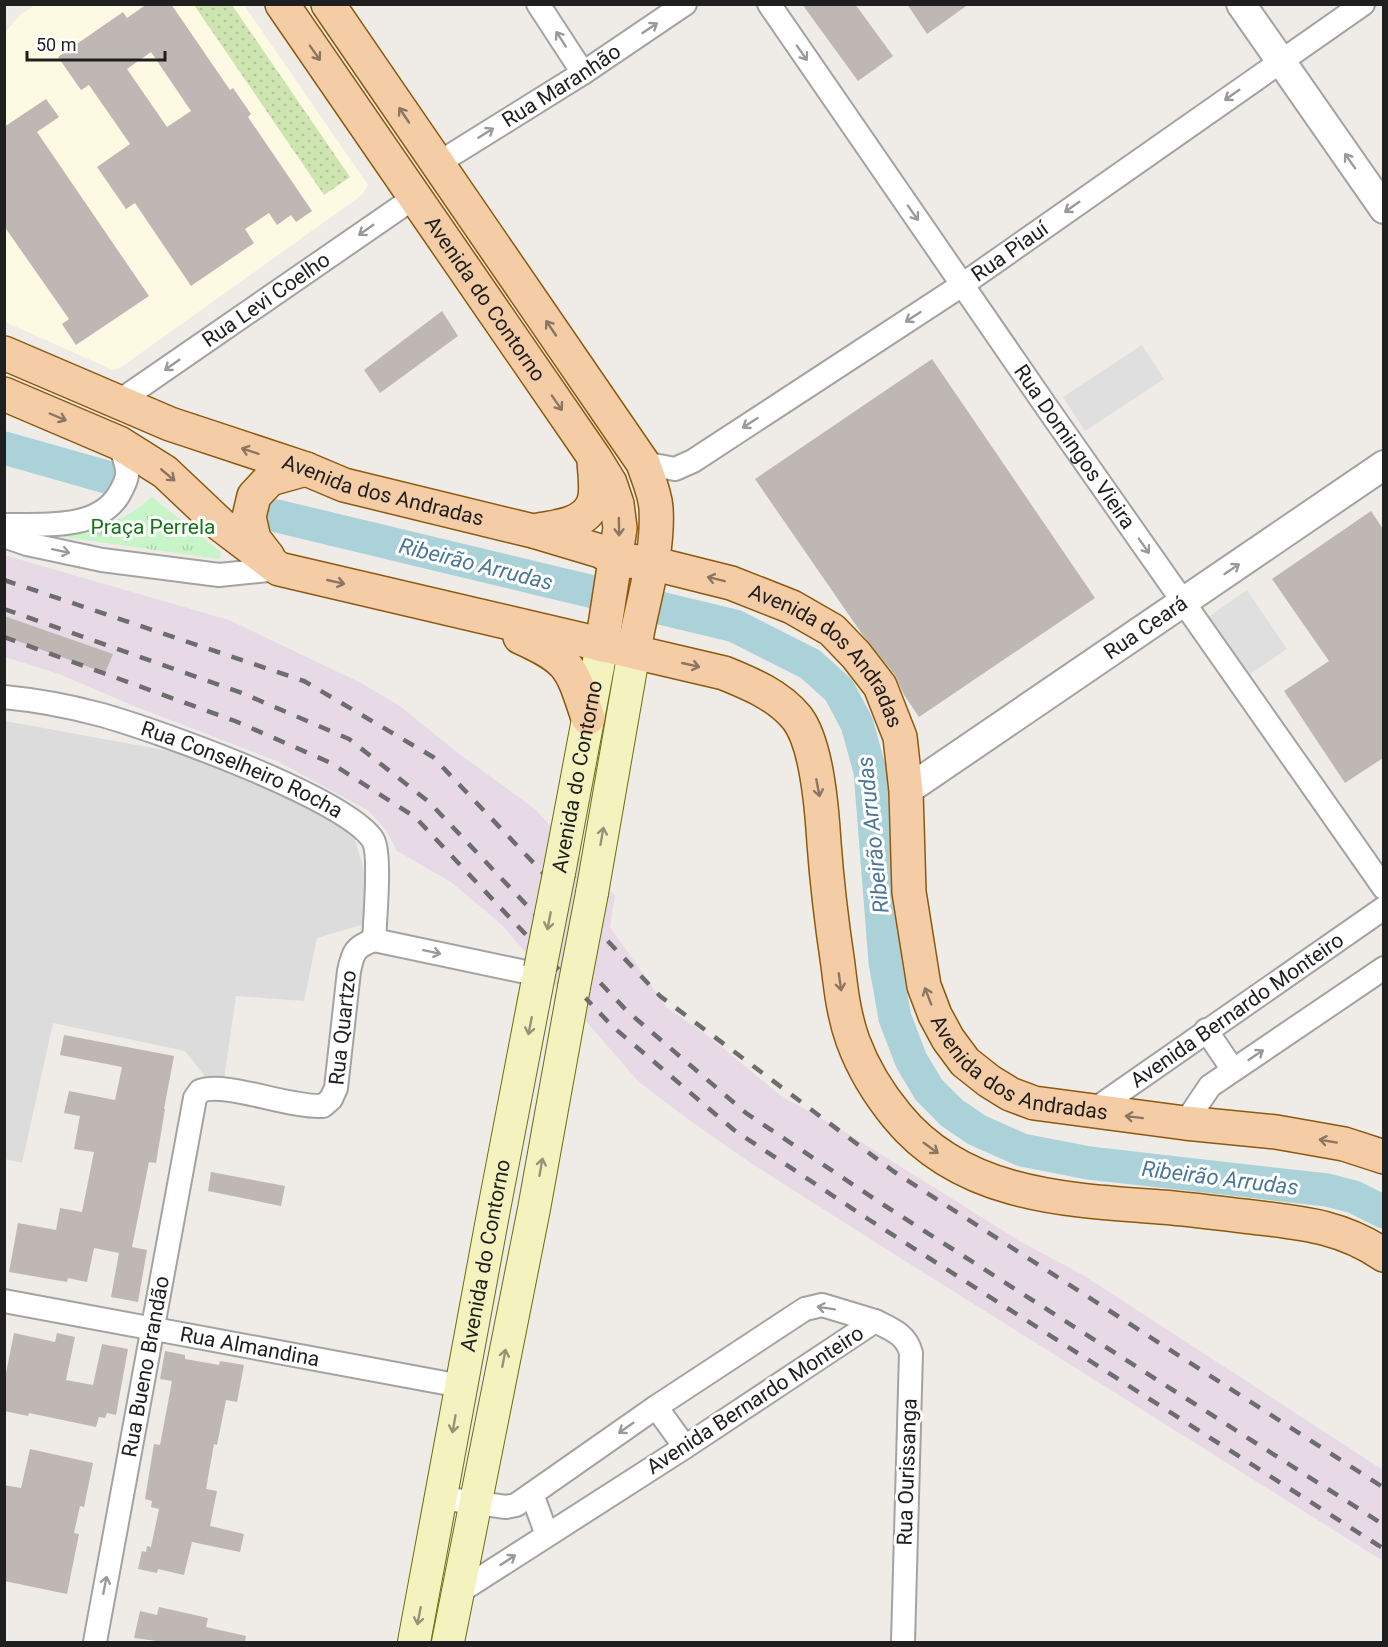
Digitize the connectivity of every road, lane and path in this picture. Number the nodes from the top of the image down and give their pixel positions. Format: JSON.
{"nodes":[{"id":1,"x":282,"y":4,"type":"edge"},
{"id":2,"x":328,"y":4,"type":"edge"},
{"id":3,"x":538,"y":4,"type":"edge"},
{"id":4,"x":685,"y":4,"type":"edge"},
{"id":5,"x":769,"y":4,"type":"edge"},
{"id":6,"x":1241,"y":4,"type":"edge"},
{"id":7,"x":1363,"y":4,"type":"edge"},
{"id":8,"x":1280,"y":61,"type":"junction"},
{"id":9,"x":584,"y":73,"type":"junction"},
{"id":10,"x":436,"y":164,"type":"junction"},
{"id":11,"x":396,"y":169,"type":"junction"},
{"id":12,"x":457,"y":193,"type":"junction"},
{"id":13,"x":414,"y":197,"type":"junction"},
{"id":14,"x":1383,"y":209,"type":"edge"},
{"id":15,"x":962,"y":285,"type":"junction"},
{"id":16,"x":4,"y":353,"type":"edge"},
{"id":17,"x":4,"y":394,"type":"edge"},
{"id":18,"x":118,"y":402,"type":"junction"},
{"id":19,"x":119,"y":443,"type":"junction"},
{"id":20,"x":594,"y":457,"type":"junction"},
{"id":21,"x":642,"y":463,"type":"junction"},
{"id":22,"x":1383,"y":465,"type":"edge"},
{"id":23,"x":306,"y":469,"type":"junction"},
{"id":24,"x":4,"y":525,"type":"edge"},
{"id":25,"x":533,"y":531,"type":"junction"},
{"id":26,"x":4,"y":536,"type":"edge"},
{"id":27,"x":615,"y":564,"type":"junction"},
{"id":28,"x":650,"y":568,"type":"junction"},
{"id":29,"x":279,"y":569,"type":"junction"},
{"id":30,"x":1184,"y":603,"type":"junction"},
{"id":31,"x":490,"y":620,"type":"junction"},
{"id":32,"x":603,"y":636,"type":"junction"},
{"id":33,"x":635,"y":642,"type":"junction"},
{"id":34,"x":4,"y":697,"type":"edge"},
{"id":35,"x":588,"y":718,"type":"junction"},
{"id":36,"x":906,"y":791,"type":"junction"},
{"id":37,"x":1383,"y":888,"type":"edge"},
{"id":38,"x":1383,"y":908,"type":"edge"},
{"id":39,"x":374,"y":940,"type":"junction"},
{"id":40,"x":1383,"y":968,"type":"edge"},
{"id":41,"x":540,"y":972,"type":"junction"},
{"id":42,"x":1206,"y":1030,"type":"junction"},
{"id":43,"x":1233,"y":1070,"type":"junction"},
{"id":44,"x":200,"y":1091,"type":"joint"},
{"id":45,"x":1091,"y":1112,"type":"junction"},
{"id":46,"x":1185,"y":1123,"type":"junction"},
{"id":47,"x":1383,"y":1157,"type":"edge"},
{"id":48,"x":1383,"y":1255,"type":"edge"},
{"id":49,"x":4,"y":1301,"type":"edge"},
{"id":50,"x":875,"y":1321,"type":"junction"},
{"id":51,"x":153,"y":1330,"type":"junction"},
{"id":52,"x":461,"y":1386,"type":"junction"},
{"id":53,"x":656,"y":1407,"type":"junction"},
{"id":54,"x":686,"y":1447,"type":"junction"},
{"id":55,"x":532,"y":1494,"type":"junction"},
{"id":56,"x":441,"y":1498,"type":"junction"},
{"id":57,"x":476,"y":1503,"type":"junction"},
{"id":58,"x":547,"y":1534,"type":"junction"},
{"id":59,"x":459,"y":1592,"type":"junction"},
{"id":60,"x":95,"y":1642,"type":"edge"},
{"id":61,"x":414,"y":1642,"type":"edge"},
{"id":62,"x":448,"y":1642,"type":"edge"},
{"id":63,"x":903,"y":1642,"type":"edge"}],
"edges":[{"from":1,"to":11,"type":"main road","name":"Avenida do Contorno","one_way":true},
{"from":10,"to":2,"type":"main road","name":"Avenida do Contorno","one_way":true},
{"from":9,"to":3,"type":"street","one_way":true},
{"from":9,"to":4,"type":"street","name":"Rua Maranhão","one_way":true},
{"from":5,"to":15,"type":"street","name":"Rua Domingos Vieira","one_way":true},
{"from":6,"to":8,"type":"street"},
{"from":7,"to":8,"type":"street","name":"Rua Piauí"},
{"from":14,"to":8,"type":"street","one_way":true},
{"from":8,"to":15,"type":"street","name":"Rua Piauí","one_way":true},
{"from":10,"to":9,"type":"street","name":"Rua Maranhão","one_way":true},
{"from":10,"to":11,"type":"main road"},
{"from":10,"to":12,"type":"main road","name":"Avenida do Contorno"},
{"from":11,"to":13,"type":"main road","name":"Avenida do Contorno"},
{"from":12,"to":13,"type":"main road"},
{"from":21,"to":12,"type":"main road","name":"Avenida do Contorno","one_way":true},
{"from":13,"to":18,"type":"street","name":"Rua Levi Coelho","one_way":true},
{"from":13,"to":20,"type":"main road","name":"Avenida do Contorno","one_way":true},
{"from":15,"to":21,"type":"street","name":"Rua Piauí","one_way":true},
{"from":15,"to":30,"type":"street","name":"Rua Domingos Vieira","one_way":true},
{"from":16,"to":18,"type":"main road","name":"Avenida dos Andradas"},
{"from":17,"to":19,"type":"main road","one_way":true},
{"from":23,"to":18,"type":"main road","name":"Avenida dos Andradas","one_way":true},
{"from":19,"to":24,"type":"street"},
{"from":19,"to":29,"type":"main road","one_way":true},
{"from":20,"to":25,"type":"main road"},
{"from":20,"to":27,"type":"main road","name":"Avenida do Contorno","one_way":true},
{"from":21,"to":28,"type":"main road","name":"Avenida do Contorno"},
{"from":30,"to":22,"type":"street","name":"Rua Ceará","one_way":true},
{"from":23,"to":25,"type":"main road","name":"Avenida dos Andradas"},
{"from":23,"to":29,"type":"main road"},
{"from":25,"to":27,"type":"main road","name":"Avenida dos Andradas"},
{"from":26,"to":29,"type":"street","one_way":true},
{"from":27,"to":28,"type":"main road","name":"Avenida dos Andradas"},
{"from":27,"to":32,"type":"main road","name":"Avenida do Contorno"},
{"from":28,"to":33,"type":"main road","name":"Avenida do Contorno"},
{"from":36,"to":28,"type":"main road","name":"Avenida dos Andradas","one_way":true},
{"from":29,"to":31,"type":"main road","one_way":true},
{"from":30,"to":36,"type":"street","name":"Rua Ceará"},
{"from":30,"to":37,"type":"street","name":"Rua Domingos Vieira"},
{"from":31,"to":32,"type":"main road"},
{"from":31,"to":35,"type":"main road"},
{"from":32,"to":33,"type":"main road"},
{"from":32,"to":35,"type":"main road","name":"Avenida do Contorno"},
{"from":33,"to":48,"type":"main road","one_way":true},
{"from":57,"to":33,"type":"main road","name":"Avenida do Contorno","one_way":true,"bridge":true},
{"from":34,"to":39,"type":"street","name":"Rua Conselheiro Rocha"},
{"from":35,"to":41,"type":"main road","name":"Avenida do Contorno","one_way":true,"bridge":true},
{"from":45,"to":36,"type":"main road","name":"Avenida dos Andradas","one_way":true},
{"from":38,"to":42,"type":"street","name":"Avenida Bernardo Monteiro"},
{"from":39,"to":41,"type":"street","one_way":true},
{"from":39,"to":44,"type":"street","name":"Rua Quartzo"},
{"from":43,"to":40,"type":"street","one_way":true},
{"from":41,"to":52,"type":"main road","name":"Avenida do Contorno","one_way":true},
{"from":42,"to":43,"type":"street"},
{"from":42,"to":45,"type":"street","name":"Avenida Bernardo Monteiro"},
{"from":43,"to":46,"type":"street"},
{"from":44,"to":51,"type":"street","name":"Rua Bueno Brandão"},
{"from":46,"to":45,"type":"main road","name":"Avenida dos Andradas","one_way":true},
{"from":47,"to":46,"type":"main road","name":"Avenida dos Andradas","one_way":true},
{"from":49,"to":51,"type":"street","name":"Rua Almandina"},
{"from":50,"to":53,"type":"street","name":"Avenida Bernardo Monteiro","one_way":true},
{"from":50,"to":54,"type":"street","name":"Avenida Bernardo Monteiro"},
{"from":50,"to":63,"type":"street","name":"Rua Ourissanga"},
{"from":51,"to":52,"type":"street","name":"Rua Almandina"},
{"from":60,"to":51,"type":"street","name":"Rua Bueno Brandão","one_way":true},
{"from":52,"to":56,"type":"main road","name":"Avenida do Contorno","one_way":true},
{"from":53,"to":54,"type":"street"},
{"from":53,"to":55,"type":"street","name":"Avenida Bernardo Monteiro","one_way":true},
{"from":54,"to":58,"type":"street","name":"Avenida Bernardo Monteiro"},
{"from":55,"to":57,"type":"street","name":"Avenida Bernardo Monteiro"},
{"from":55,"to":58,"type":"street"},
{"from":56,"to":57,"type":"street","name":"Avenida Bernardo Monteiro"},
{"from":56,"to":61,"type":"main road","name":"Avenida do Contorno","one_way":true},
{"from":57,"to":59,"type":"main road","name":"Avenida do Contorno"},
{"from":59,"to":58,"type":"street","name":"Avenida Bernardo Monteiro","one_way":true},
{"from":59,"to":62,"type":"main road","name":"Avenida do Contorno"}]}
